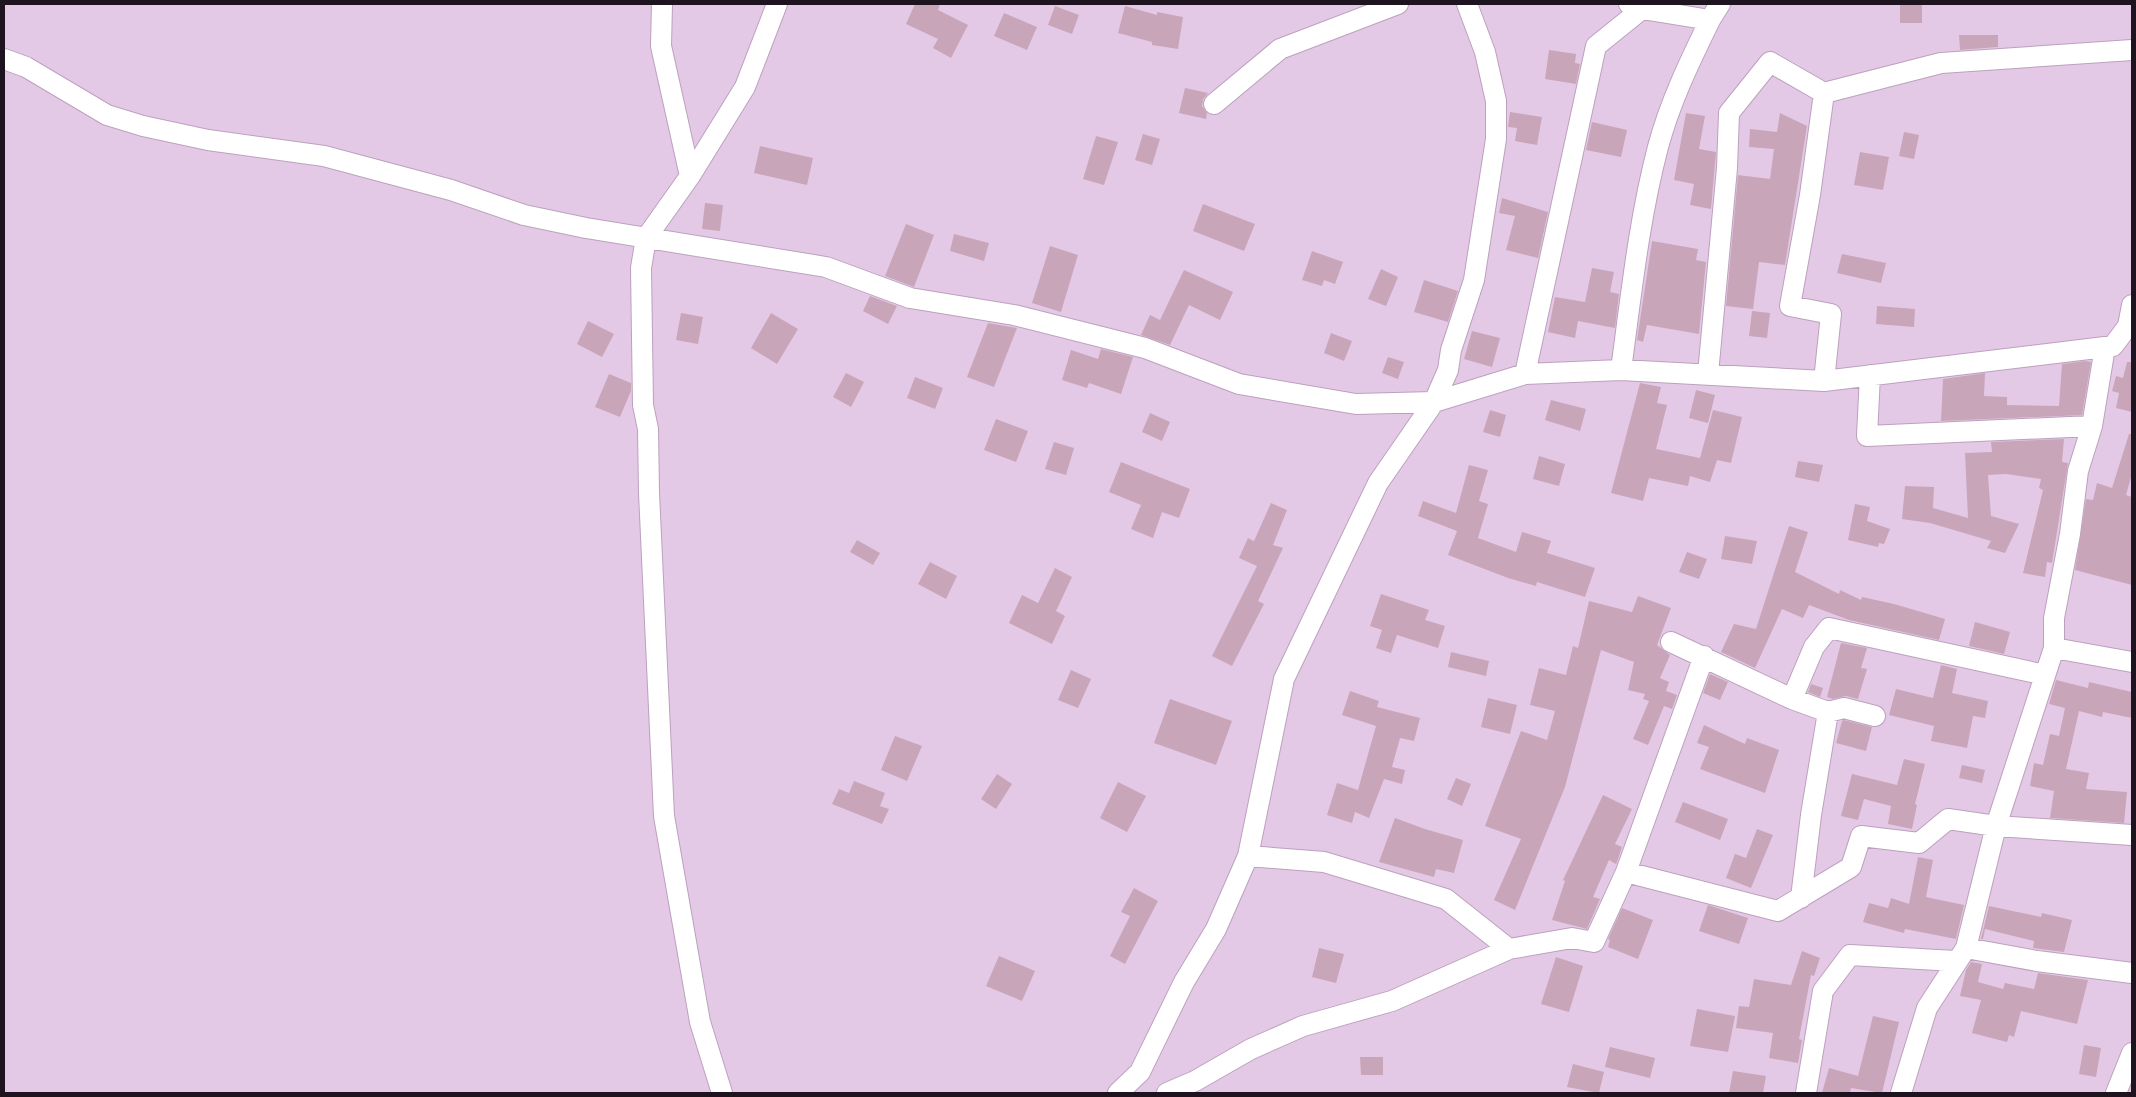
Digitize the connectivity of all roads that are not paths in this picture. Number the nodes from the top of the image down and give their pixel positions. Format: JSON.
{"nodes":[{"id":1,"x":662,"y":4,"type":"edge"},
{"id":2,"x":777,"y":4,"type":"edge"},
{"id":3,"x":1398,"y":4,"type":"edge"},
{"id":4,"x":1467,"y":4,"type":"edge"},
{"id":5,"x":1634,"y":7,"type":"edge"},
{"id":6,"x":1715,"y":12,"type":"edge"},
{"id":7,"x":2132,"y":50,"type":"edge"},
{"id":8,"x":4,"y":59,"type":"edge"},
{"id":9,"x":1824,"y":93,"type":"junction"},
{"id":10,"x":1214,"y":104,"type":"dead end"},
{"id":11,"x":690,"y":176,"type":"junction"},
{"id":12,"x":646,"y":238,"type":"junction"},
{"id":13,"x":2132,"y":304,"type":"edge"},
{"id":14,"x":2105,"y":347,"type":"junction"},
{"id":15,"x":1621,"y":370,"type":"junction"},
{"id":16,"x":1526,"y":374,"type":"junction"},
{"id":17,"x":1708,"y":374,"type":"junction"},
{"id":18,"x":1870,"y":375,"type":"junction"},
{"id":19,"x":1824,"y":381,"type":"junction"},
{"id":20,"x":1434,"y":402,"type":"junction"},
{"id":21,"x":2092,"y":426,"type":"junction"},
{"id":22,"x":1671,"y":642,"type":"dead end"},
{"id":23,"x":2054,"y":648,"type":"junction"},
{"id":24,"x":1704,"y":656,"type":"junction"},
{"id":25,"x":2132,"y":662,"type":"edge"},
{"id":26,"x":2044,"y":675,"type":"junction"},
{"id":27,"x":1792,"y":699,"type":"junction"},
{"id":28,"x":1828,"y":712,"type":"junction"},
{"id":29,"x":1875,"y":716,"type":"dead end"},
{"id":30,"x":1996,"y":826,"type":"junction"},
{"id":31,"x":2132,"y":835,"type":"edge"},
{"id":32,"x":1248,"y":856,"type":"junction"},
{"id":33,"x":1626,"y":872,"type":"junction"},
{"id":34,"x":1801,"y":898,"type":"junction"},
{"id":35,"x":1509,"y":949,"type":"junction"},
{"id":36,"x":1960,"y":954,"type":"junction"},
{"id":37,"x":2132,"y":973,"type":"edge"},
{"id":38,"x":2132,"y":1053,"type":"edge"},
{"id":39,"x":722,"y":1093,"type":"edge"},
{"id":40,"x":1118,"y":1093,"type":"edge"},
{"id":41,"x":1124,"y":1093,"type":"edge"},
{"id":42,"x":1167,"y":1093,"type":"edge"},
{"id":43,"x":1806,"y":1093,"type":"edge"},
{"id":44,"x":1901,"y":1093,"type":"edge"},
{"id":45,"x":2116,"y":1093,"type":"edge"}],
"edges":[{"from":1,"to":11,"type":"street"},
{"from":2,"to":11,"type":"street"},
{"from":3,"to":10,"type":"street"},
{"from":4,"to":20,"type":"street"},
{"from":5,"to":6,"type":"street"},
{"from":5,"to":16,"type":"street"},
{"from":6,"to":15,"type":"street"},
{"from":7,"to":9,"type":"street"},
{"from":8,"to":12,"type":"street"},
{"from":9,"to":17,"type":"street"},
{"from":9,"to":19,"type":"street"},
{"from":11,"to":12,"type":"street"},
{"from":12,"to":20,"type":"street"},
{"from":12,"to":39,"type":"street"},
{"from":13,"to":14,"type":"street"},
{"from":14,"to":18,"type":"street"},
{"from":14,"to":21,"type":"street"},
{"from":15,"to":16,"type":"street"},
{"from":15,"to":17,"type":"street"},
{"from":16,"to":20,"type":"street"},
{"from":17,"to":19,"type":"street"},
{"from":18,"to":19,"type":"street"},
{"from":18,"to":21,"type":"street"},
{"from":20,"to":32,"type":"street"},
{"from":21,"to":23,"type":"street"},
{"from":22,"to":24,"type":"street"},
{"from":23,"to":25,"type":"street"},
{"from":23,"to":26,"type":"street"},
{"from":24,"to":27,"type":"street"},
{"from":24,"to":33,"type":"street"},
{"from":26,"to":27,"type":"street"},
{"from":26,"to":30,"type":"street"},
{"from":27,"to":28,"type":"street"},
{"from":28,"to":29,"type":"street"},
{"from":28,"to":34,"type":"street"},
{"from":30,"to":31,"type":"street"},
{"from":30,"to":34,"type":"street"},
{"from":30,"to":36,"type":"street"},
{"from":32,"to":35,"type":"street"},
{"from":32,"to":40,"type":"street"},
{"from":33,"to":34,"type":"street"},
{"from":33,"to":35,"type":"street"},
{"from":35,"to":42,"type":"street"},
{"from":36,"to":37,"type":"street"},
{"from":36,"to":43,"type":"street"},
{"from":36,"to":44,"type":"street"},
{"from":38,"to":45,"type":"street"},
{"from":40,"to":41,"type":"street"}]}
